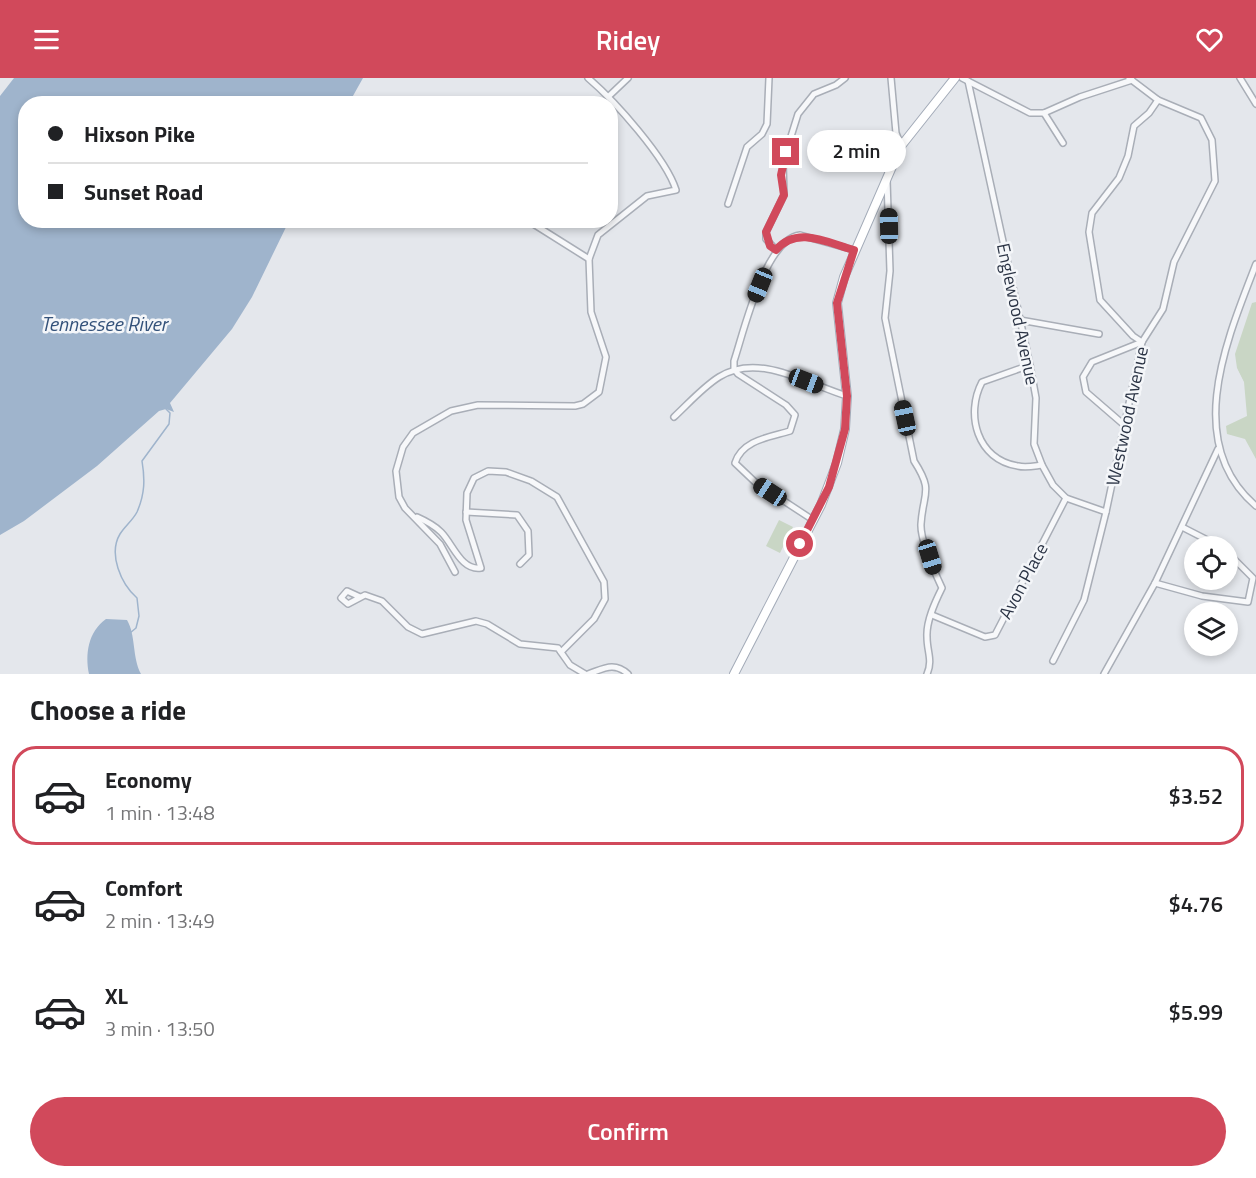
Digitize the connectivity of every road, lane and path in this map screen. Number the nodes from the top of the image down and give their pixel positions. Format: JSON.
{"nodes":[{"id":1,"x":588,"y":78,"type":"edge"},
{"id":2,"x":628,"y":78,"type":"edge"},
{"id":3,"x":769,"y":78,"type":"edge"},
{"id":4,"x":845,"y":78,"type":"edge"},
{"id":5,"x":891,"y":78,"type":"edge"},
{"id":6,"x":955,"y":78,"type":"edge"},
{"id":7,"x":962,"y":78,"type":"edge"},
{"id":8,"x":1240,"y":78,"type":"edge"},
{"id":9,"x":1131,"y":79,"type":"edge"},
{"id":10,"x":968,"y":81,"type":"junction"},
{"id":11,"x":609,"y":96,"type":"joint"},
{"id":12,"x":1158,"y":100,"type":"junction"},
{"id":13,"x":1256,"y":104,"type":"edge"},
{"id":14,"x":618,"y":108,"type":"edge"},
{"id":15,"x":1044,"y":113,"type":"junction"},
{"id":16,"x":1063,"y":143,"type":"dead end"},
{"id":17,"x":901,"y":146,"type":"junction"},
{"id":18,"x":887,"y":175,"type":"junction"},
{"id":19,"x":728,"y":204,"type":"dead end"},
{"id":20,"x":618,"y":219,"type":"edge"},
{"id":21,"x":539,"y":228,"type":"edge"},
{"id":22,"x":607,"y":228,"type":"edge"},
{"id":23,"x":776,"y":250,"type":"junction"},
{"id":24,"x":854,"y":250,"type":"junction"},
{"id":25,"x":589,"y":259,"type":"junction"},
{"id":26,"x":1256,"y":264,"type":"edge"},
{"id":27,"x":1020,"y":320,"type":"junction"},
{"id":28,"x":1099,"y":334,"type":"dead end"},
{"id":29,"x":1142,"y":342,"type":"junction"},
{"id":30,"x":1030,"y":365,"type":"junction"},
{"id":31,"x":734,"y":369,"type":"junction"},
{"id":32,"x":847,"y":396,"type":"junction"},
{"id":33,"x":674,"y":417,"type":"dead end"},
{"id":34,"x":1123,"y":424,"type":"junction"},
{"id":35,"x":1218,"y":449,"type":"junction"},
{"id":36,"x":1042,"y":465,"type":"junction"},
{"id":37,"x":1066,"y":498,"type":"junction"},
{"id":38,"x":1256,"y":506,"type":"edge"},
{"id":39,"x":466,"y":512,"type":"junction"},
{"id":40,"x":1106,"y":512,"type":"junction"},
{"id":41,"x":413,"y":515,"type":"junction"},
{"id":42,"x":813,"y":520,"type":"junction"},
{"id":43,"x":1182,"y":527,"type":"junction"},
{"id":44,"x":1200,"y":536,"type":"edge"},
{"id":45,"x":1238,"y":563,"type":"edge"},
{"id":46,"x":520,"y":564,"type":"dead end"},
{"id":47,"x":455,"y":572,"type":"dead end"},
{"id":48,"x":1155,"y":583,"type":"junction"},
{"id":49,"x":360,"y":597,"type":"dead end"},
{"id":50,"x":932,"y":615,"type":"junction"},
{"id":51,"x":561,"y":652,"type":"junction"},
{"id":52,"x":1053,"y":661,"type":"dead end"},
{"id":53,"x":586,"y":674,"type":"edge"},
{"id":54,"x":628,"y":674,"type":"edge"},
{"id":55,"x":734,"y":674,"type":"edge"},
{"id":56,"x":927,"y":674,"type":"edge"},
{"id":57,"x":1104,"y":674,"type":"edge"}],
"edges":[{"from":1,"to":11,"type":"street"},
{"from":2,"to":11,"type":"street"},
{"from":3,"to":19,"type":"street"},
{"from":4,"to":23,"type":"street"},
{"from":5,"to":17,"type":"street"},
{"from":6,"to":17,"type":"main road"},
{"from":7,"to":10,"type":"street"},
{"from":8,"to":13,"type":"street"},
{"from":9,"to":12,"type":"street","name":"Westwood Avenue"},
{"from":9,"to":15,"type":"street"},
{"from":10,"to":15,"type":"street"},
{"from":10,"to":27,"type":"street","name":"Englewood Avenue"},
{"from":12,"to":29,"type":"street"},
{"from":12,"to":29,"type":"street","name":"Westwood Avenue"},
{"from":14,"to":20,"type":"street"},
{"from":15,"to":16,"type":"street"},
{"from":17,"to":18,"type":"main road"},
{"from":18,"to":24,"type":"main road"},
{"from":18,"to":50,"type":"street"},
{"from":21,"to":25,"type":"street"},
{"from":22,"to":25,"type":"street"},
{"from":23,"to":24,"type":"street"},
{"from":23,"to":31,"type":"street"},
{"from":24,"to":32,"type":"main road"},
{"from":25,"to":41,"type":"street"},
{"from":26,"to":35,"type":"street"},
{"from":27,"to":28,"type":"street"},
{"from":27,"to":30,"type":"street","name":"Englewood Avenue"},
{"from":29,"to":34,"type":"street","name":"Westwood Avenue"},
{"from":29,"to":34,"type":"street"},
{"from":30,"to":36,"type":"street","name":"Englewood Avenue"},
{"from":30,"to":36,"type":"street"},
{"from":31,"to":32,"type":"street"},
{"from":31,"to":33,"type":"street"},
{"from":31,"to":42,"type":"street"},
{"from":32,"to":42,"type":"main road"},
{"from":34,"to":40,"type":"street","name":"Westwood Avenue"},
{"from":35,"to":38,"type":"street"},
{"from":35,"to":43,"type":"street"},
{"from":36,"to":37,"type":"street","name":"Englewood Avenue"},
{"from":37,"to":40,"type":"street"},
{"from":37,"to":50,"type":"street","name":"Avon Place"},
{"from":39,"to":41,"type":"street"},
{"from":39,"to":46,"type":"street"},
{"from":39,"to":51,"type":"street"},
{"from":40,"to":52,"type":"street","name":"Westwood Avenue"},
{"from":41,"to":47,"type":"street"},
{"from":42,"to":55,"type":"main road"},
{"from":43,"to":44,"type":"street"},
{"from":43,"to":48,"type":"street"},
{"from":45,"to":48,"type":"street"},
{"from":48,"to":57,"type":"street"},
{"from":49,"to":51,"type":"street"},
{"from":50,"to":56,"type":"street"},
{"from":51,"to":53,"type":"street"},
{"from":53,"to":54,"type":"street"}]}
